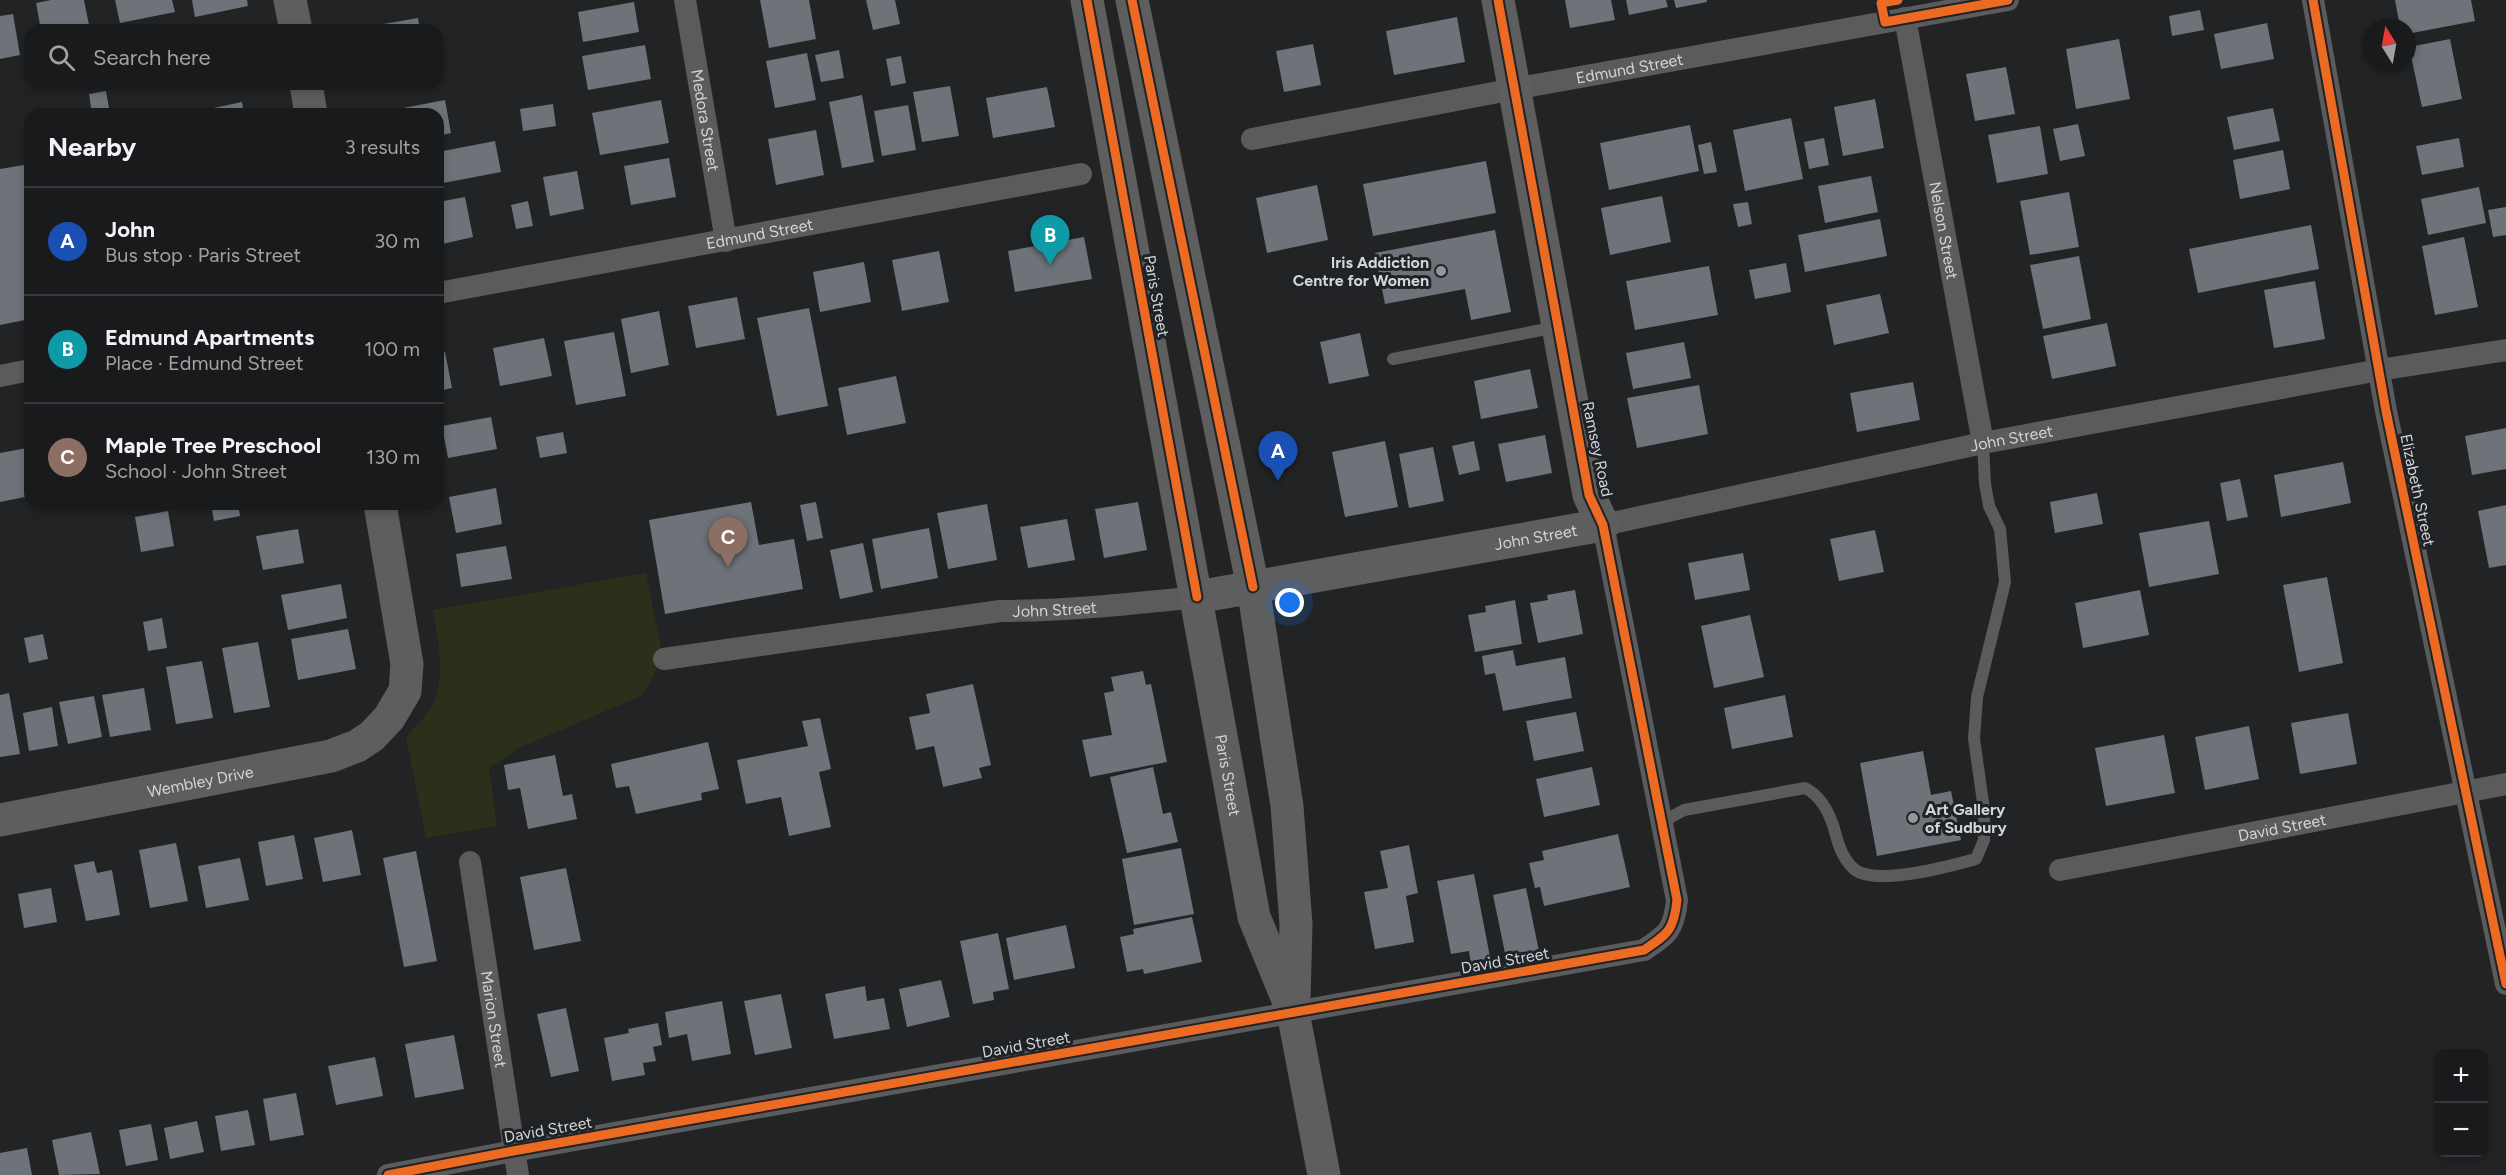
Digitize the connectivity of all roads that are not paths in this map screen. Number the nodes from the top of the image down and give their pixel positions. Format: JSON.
{"nodes":[{"id":1,"x":290,"y":0,"type":"edge"},
{"id":2,"x":685,"y":0,"type":"edge"},
{"id":3,"x":1087,"y":0,"type":"edge"},
{"id":4,"x":1132,"y":0,"type":"edge"},
{"id":5,"x":1498,"y":0,"type":"edge"},
{"id":6,"x":2008,"y":0,"type":"edge"},
{"id":7,"x":2313,"y":0,"type":"edge"},
{"id":8,"x":1905,"y":18,"type":"junction"},
{"id":9,"x":295,"y":24,"type":"edge"},
{"id":10,"x":1514,"y":89,"type":"junction"},
{"id":11,"x":307,"y":90,"type":"edge"},
{"id":12,"x":310,"y":108,"type":"edge"},
{"id":13,"x":1252,"y":139,"type":"dead end"},
{"id":14,"x":1081,"y":174,"type":"dead end"},
{"id":15,"x":726,"y":241,"type":"junction"},
{"id":16,"x":444,"y":292,"type":"edge"},
{"id":17,"x":1558,"y":327,"type":"junction"},
{"id":18,"x":2506,"y":350,"type":"edge"},
{"id":19,"x":1393,"y":359,"type":"dead end"},
{"id":20,"x":2379,"y":370,"type":"junction"},
{"id":21,"x":24,"y":371,"type":"edge"},
{"id":22,"x":0,"y":376,"type":"edge"},
{"id":23,"x":1983,"y":443,"type":"junction"},
{"id":24,"x":381,"y":510,"type":"edge"},
{"id":25,"x":1603,"y":525,"type":"junction"},
{"id":26,"x":1253,"y":587,"type":"junction"},
{"id":27,"x":1197,"y":597,"type":"junction"},
{"id":28,"x":664,"y":659,"type":"dead end"},
{"id":29,"x":2506,"y":784,"type":"edge"},
{"id":30,"x":2465,"y":792,"type":"junction"},
{"id":31,"x":0,"y":820,"type":"edge"},
{"id":32,"x":1662,"y":822,"type":"junction"},
{"id":33,"x":470,"y":862,"type":"dead end"},
{"id":34,"x":2060,"y":870,"type":"dead end"},
{"id":35,"x":1666,"y":936,"type":"joint"},
{"id":36,"x":2506,"y":984,"type":"edge"},
{"id":37,"x":1293,"y":1012,"type":"junction"},
{"id":38,"x":513,"y":1151,"type":"junction"},
{"id":39,"x":388,"y":1175,"type":"edge"},
{"id":40,"x":518,"y":1175,"type":"edge"},
{"id":41,"x":1324,"y":1175,"type":"edge"}],
"edges":[{"from":1,"to":9,"type":"main road"},
{"from":2,"to":15,"type":"street","name":"Medora Street"},
{"from":3,"to":27,"type":"main road","name":"Paris Street"},
{"from":4,"to":26,"type":"main road","name":"Paris Street"},
{"from":5,"to":10,"type":"main road","name":"Ramsey Road"},
{"from":6,"to":8,"type":"street","name":"Edmund Street"},
{"from":7,"to":20,"type":"street","name":"Elizabeth Street"},
{"from":8,"to":10,"type":"street","name":"Edmund Street"},
{"from":8,"to":23,"type":"street","name":"Nelson Street"},
{"from":10,"to":13,"type":"street","name":"Edmund Street"},
{"from":10,"to":17,"type":"main road","name":"Ramsey Road"},
{"from":11,"to":12,"type":"main road"},
{"from":14,"to":15,"type":"street","name":"Edmund Street"},
{"from":15,"to":16,"type":"street","name":"Edmund Street"},
{"from":17,"to":19,"type":"lane"},
{"from":17,"to":25,"type":"main road","name":"Ramsey Road"},
{"from":18,"to":20,"type":"street","name":"John Street"},
{"from":20,"to":23,"type":"street","name":"John Street"},
{"from":20,"to":30,"type":"street","name":"Elizabeth Street"},
{"from":21,"to":22,"type":"street"},
{"from":23,"to":25,"type":"street","name":"John Street"},
{"from":23,"to":32,"type":"lane"},
{"from":24,"to":31,"type":"main road","name":"Wembley Drive"},
{"from":25,"to":26,"type":"main road","name":"John Street"},
{"from":25,"to":32,"type":"street","name":"Ramsey Road"},
{"from":26,"to":27,"type":"main road","name":"John Street"},
{"from":26,"to":37,"type":"main road","name":"Paris Street"},
{"from":27,"to":28,"type":"street","name":"John Street"},
{"from":27,"to":37,"type":"main road","name":"Paris Street"},
{"from":29,"to":30,"type":"street","name":"David Street"},
{"from":30,"to":34,"type":"street","name":"David Street"},
{"from":30,"to":36,"type":"street","name":"Elizabeth Street"},
{"from":32,"to":35,"type":"street","name":"Ramsey Road"},
{"from":33,"to":38,"type":"street","name":"Marion Street"},
{"from":35,"to":37,"type":"street","name":"David Street"},
{"from":37,"to":38,"type":"street","name":"David Street"},
{"from":37,"to":41,"type":"main road","name":"Paris Street"},
{"from":38,"to":39,"type":"street","name":"David Street"},
{"from":38,"to":40,"type":"street","name":"Marion Street"}]}
